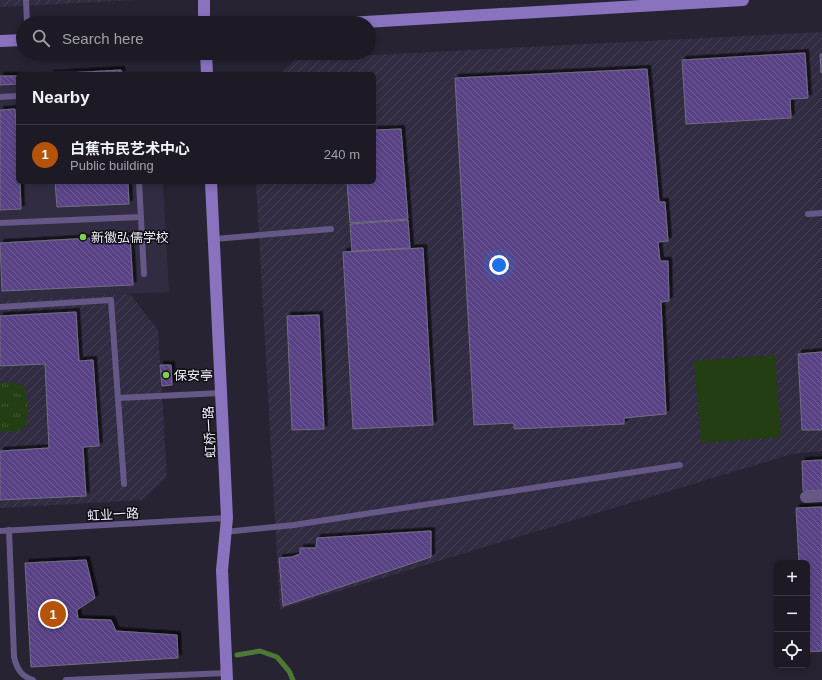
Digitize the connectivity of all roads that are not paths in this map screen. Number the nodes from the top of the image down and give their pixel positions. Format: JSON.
{"nodes":[{"id":1,"x":26,"y":0,"type":"edge"},
{"id":2,"x":204,"y":0,"type":"edge"},
{"id":3,"x":743,"y":0,"type":"edge"},
{"id":4,"x":674,"y":2,"type":"edge"},
{"id":5,"x":27,"y":16,"type":"edge"},
{"id":6,"x":204,"y":16,"type":"edge"},
{"id":7,"x":376,"y":21,"type":"edge"},
{"id":8,"x":16,"y":40,"type":"edge"},
{"id":9,"x":0,"y":41,"type":"edge"},
{"id":10,"x":206,"y":60,"type":"edge"},
{"id":11,"x":207,"y":72,"type":"edge"},
{"id":12,"x":16,"y":96,"type":"edge"},
{"id":13,"x":0,"y":97,"type":"edge"},
{"id":14,"x":139,"y":184,"type":"edge"},
{"id":15,"x":212,"y":184,"type":"edge"},
{"id":16,"x":822,"y":212,"type":"edge"},
{"id":17,"x":808,"y":214,"type":"dead end"},
{"id":18,"x":140,"y":217,"type":"junction"},
{"id":19,"x":0,"y":223,"type":"edge"},
{"id":20,"x":331,"y":229,"type":"dead end"},
{"id":21,"x":214,"y":239,"type":"junction"},
{"id":22,"x":144,"y":274,"type":"dead end"},
{"id":23,"x":0,"y":307,"type":"edge"},
{"id":24,"x":221,"y":393,"type":"junction"},
{"id":25,"x":118,"y":398,"type":"junction"},
{"id":26,"x":680,"y":465,"type":"dead end"},
{"id":27,"x":124,"y":484,"type":"dead end"},
{"id":28,"x":822,"y":496,"type":"edge"},
{"id":29,"x":806,"y":497,"type":"dead end"},
{"id":30,"x":227,"y":518,"type":"junction"},
{"id":31,"x":9,"y":530,"type":"junction"},
{"id":32,"x":0,"y":531,"type":"edge"},
{"id":33,"x":225,"y":532,"type":"junction"},
{"id":34,"x":227,"y":677,"type":"edge"},
{"id":35,"x":33,"y":680,"type":"edge"},
{"id":36,"x":66,"y":680,"type":"edge"}],
"edges":[{"from":1,"to":5,"type":"lane"},
{"from":2,"to":6,"type":"street"},
{"from":3,"to":4,"type":"street"},
{"from":4,"to":7,"type":"street"},
{"from":8,"to":9,"type":"street"},
{"from":10,"to":11,"type":"street"},
{"from":12,"to":13,"type":"lane"},
{"from":14,"to":18,"type":"lane"},
{"from":15,"to":21,"type":"street","name":"虹桥一路"},
{"from":16,"to":17,"type":"lane"},
{"from":18,"to":19,"type":"lane"},
{"from":18,"to":22,"type":"lane"},
{"from":20,"to":21,"type":"lane"},
{"from":21,"to":24,"type":"street","name":"虹桥一路"},
{"from":23,"to":25,"type":"lane"},
{"from":24,"to":25,"type":"lane"},
{"from":24,"to":30,"type":"street","name":"虹桥一路"},
{"from":25,"to":27,"type":"lane"},
{"from":26,"to":33,"type":"lane"},
{"from":28,"to":29,"type":"street"},
{"from":30,"to":31,"type":"lane","name":"虹业一路"},
{"from":30,"to":33,"type":"street","name":"虹桥一路"},
{"from":31,"to":32,"type":"lane","name":"虹业一路"},
{"from":31,"to":35,"type":"lane"},
{"from":33,"to":34,"type":"street","name":"虹桥一路"},
{"from":34,"to":36,"type":"lane"}]}
